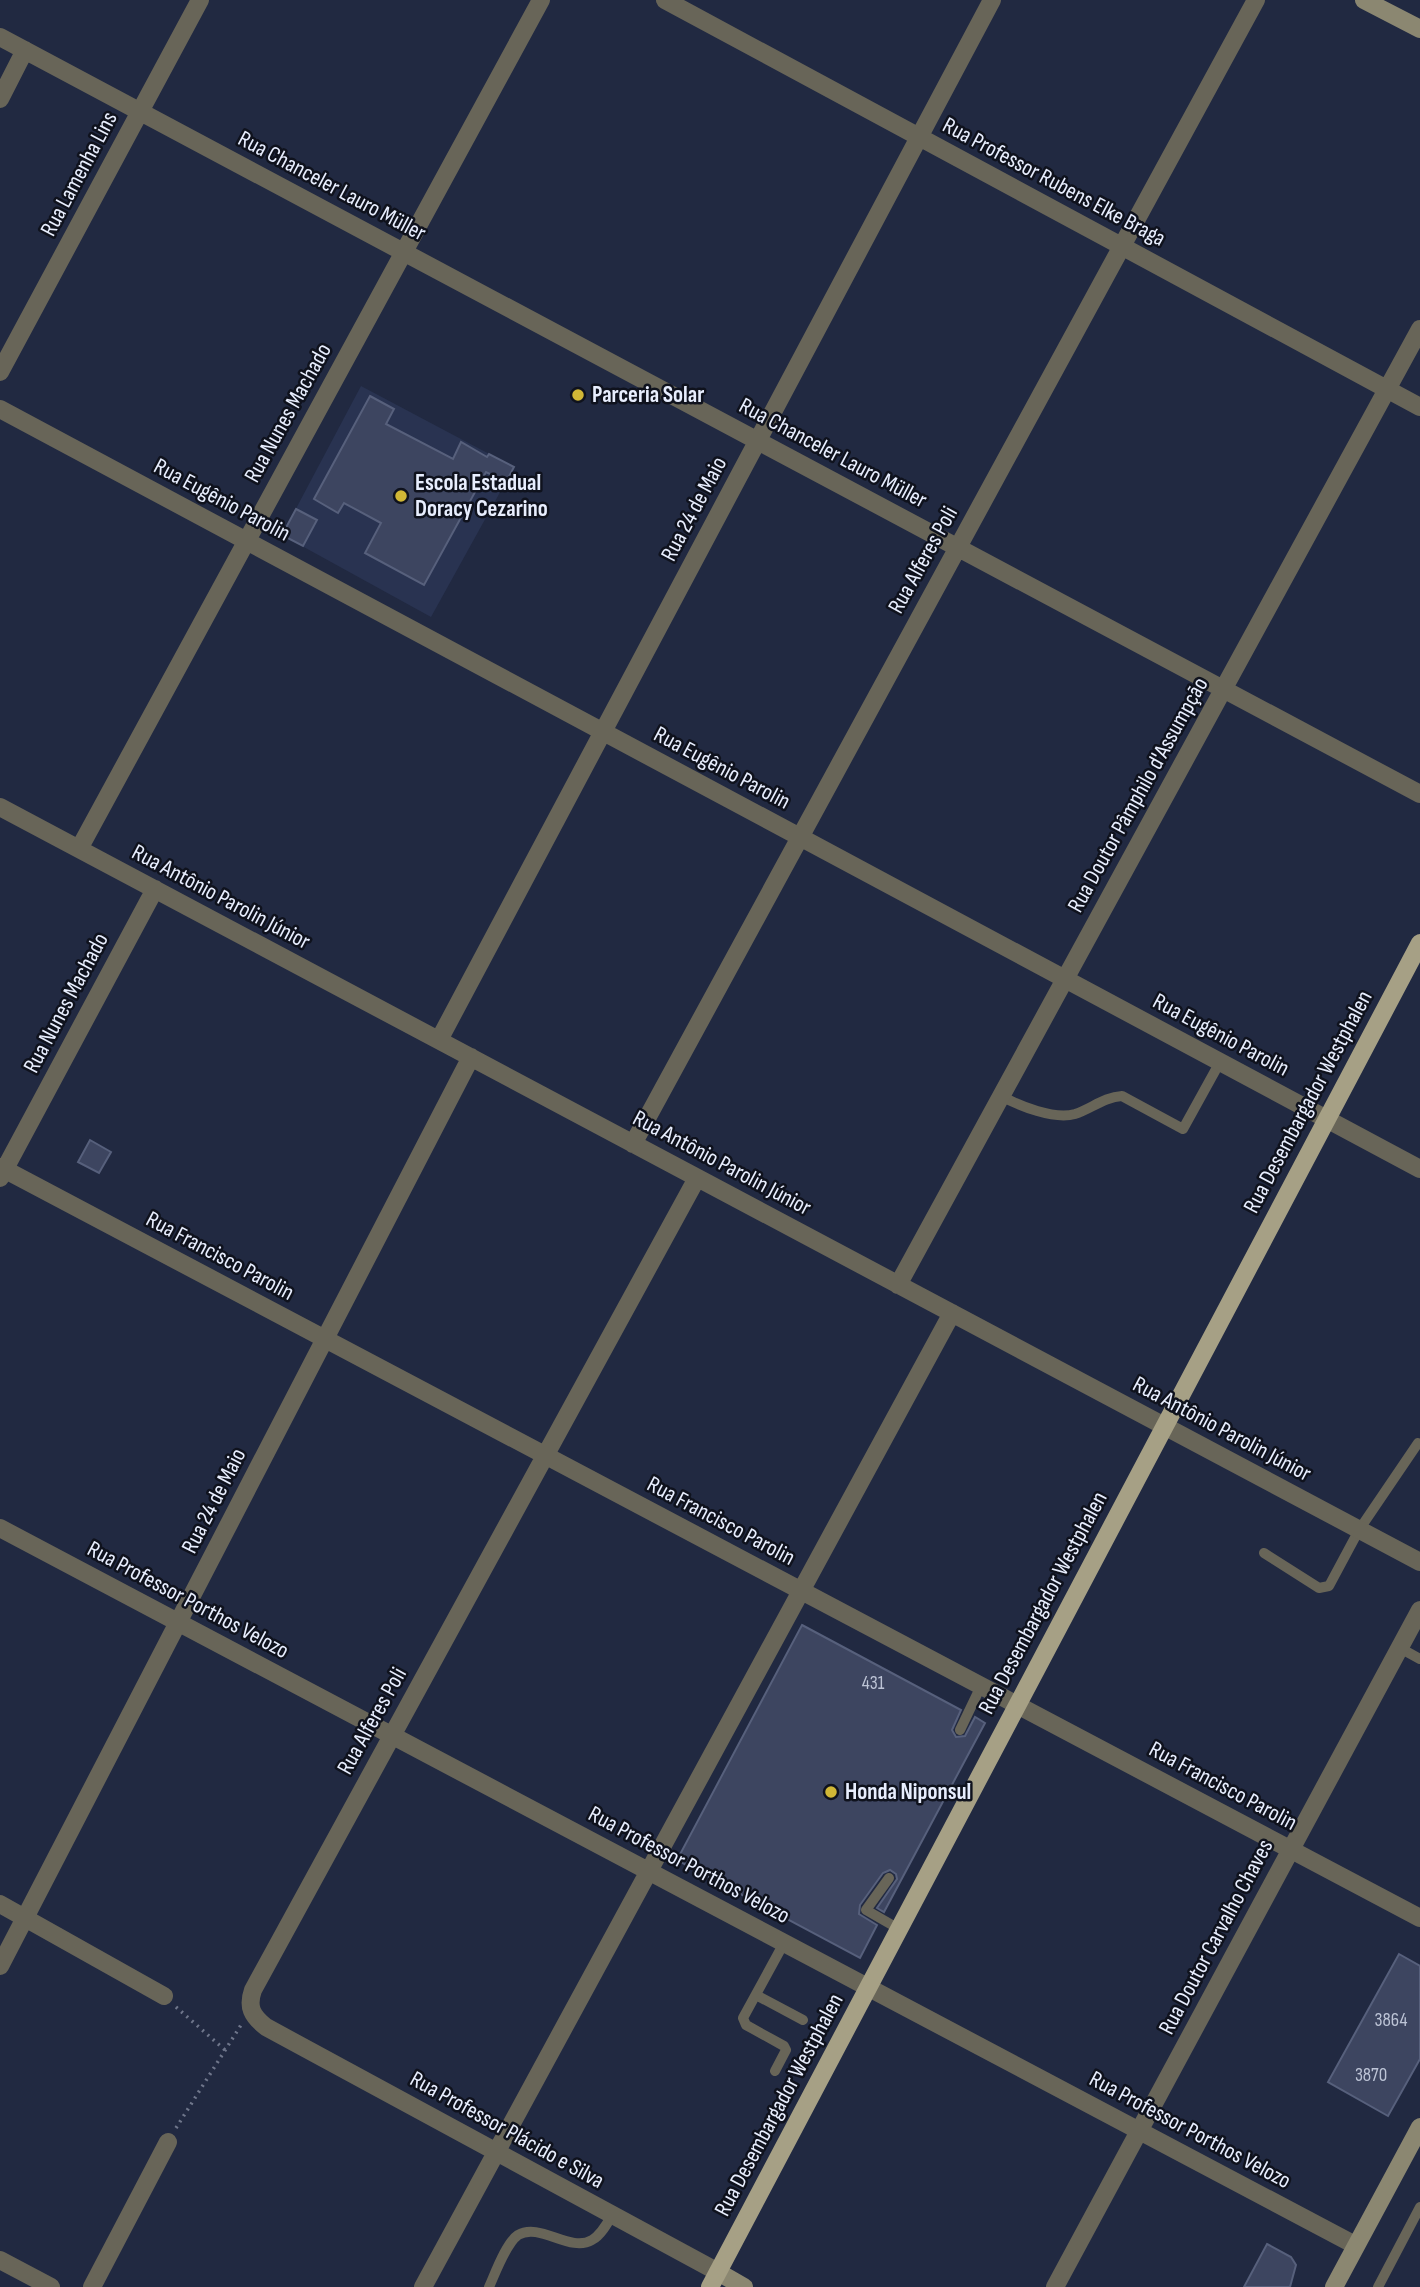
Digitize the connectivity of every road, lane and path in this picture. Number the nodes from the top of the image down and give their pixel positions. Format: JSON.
{"nodes":[{"id":1,"x":200,"y":0,"type":"edge"},
{"id":2,"x":541,"y":0,"type":"edge"},
{"id":3,"x":665,"y":0,"type":"edge"},
{"id":4,"x":992,"y":0,"type":"edge"},
{"id":5,"x":1256,"y":0,"type":"edge"},
{"id":6,"x":1364,"y":0,"type":"edge"},
{"id":7,"x":1420,"y":29,"type":"edge"},
{"id":8,"x":0,"y":37,"type":"edge"},
{"id":9,"x":25,"y":50,"type":"junction"},
{"id":10,"x":0,"y":99,"type":"edge"},
{"id":11,"x":140,"y":112,"type":"junction"},
{"id":12,"x":919,"y":137,"type":"junction"},
{"id":13,"x":1122,"y":246,"type":"junction"},
{"id":14,"x":403,"y":252,"type":"junction"},
{"id":15,"x":1420,"y":329,"type":"edge"},
{"id":16,"x":0,"y":372,"type":"edge"},
{"id":17,"x":1387,"y":389,"type":"junction"},
{"id":18,"x":1420,"y":407,"type":"edge"},
{"id":19,"x":0,"y":409,"type":"edge"},
{"id":20,"x":757,"y":441,"type":"junction"},
{"id":21,"x":246,"y":541,"type":"junction"},
{"id":22,"x":958,"y":548,"type":"junction"},
{"id":23,"x":1224,"y":689,"type":"junction"},
{"id":24,"x":603,"y":732,"type":"junction"},
{"id":25,"x":1420,"y":794,"type":"edge"},
{"id":26,"x":0,"y":807,"type":"edge"},
{"id":27,"x":800,"y":837,"type":"junction"},
{"id":28,"x":79,"y":849,"type":"junction"},
{"id":29,"x":155,"y":890,"type":"junction"},
{"id":30,"x":1420,"y":943,"type":"edge"},
{"id":31,"x":1065,"y":979,"type":"junction"},
{"id":32,"x":439,"y":1040,"type":"junction"},
{"id":33,"x":471,"y":1058,"type":"junction"},
{"id":34,"x":1220,"y":1062,"type":"junction"},
{"id":35,"x":1001,"y":1096,"type":"junction"},
{"id":36,"x":1327,"y":1119,"type":"junction"},
{"id":37,"x":633,"y":1144,"type":"junction"},
{"id":38,"x":1420,"y":1169,"type":"edge"},
{"id":39,"x":1,"y":1171,"type":"edge"},
{"id":40,"x":697,"y":1178,"type":"junction"},
{"id":41,"x":898,"y":1284,"type":"junction"},
{"id":42,"x":952,"y":1313,"type":"junction"},
{"id":43,"x":325,"y":1339,"type":"junction"},
{"id":44,"x":1165,"y":1426,"type":"junction"},
{"id":45,"x":1418,"y":1443,"type":"dead end"},
{"id":46,"x":545,"y":1455,"type":"junction"},
{"id":47,"x":0,"y":1528,"type":"edge"},
{"id":48,"x":1359,"y":1530,"type":"junction"},
{"id":49,"x":1264,"y":1553,"type":"dead end"},
{"id":50,"x":1420,"y":1563,"type":"edge"},
{"id":51,"x":801,"y":1591,"type":"junction"},
{"id":52,"x":1420,"y":1610,"type":"edge"},
{"id":53,"x":178,"y":1622,"type":"junction"},
{"id":54,"x":1400,"y":1648,"type":"junction"},
{"id":55,"x":1420,"y":1659,"type":"edge"},
{"id":56,"x":981,"y":1686,"type":"junction"},
{"id":57,"x":1017,"y":1705,"type":"junction"},
{"id":58,"x":961,"y":1730,"type":"dead end"},
{"id":59,"x":392,"y":1735,"type":"junction"},
{"id":60,"x":1291,"y":1850,"type":"junction"},
{"id":61,"x":649,"y":1871,"type":"junction"},
{"id":62,"x":889,"y":1878,"type":"dead end"},
{"id":63,"x":0,"y":1904,"type":"edge"},
{"id":64,"x":25,"y":1918,"type":"junction"},
{"id":65,"x":1420,"y":1918,"type":"edge"},
{"id":66,"x":899,"y":1929,"type":"junction"},
{"id":67,"x":784,"y":1943,"type":"junction"},
{"id":68,"x":0,"y":1966,"type":"edge"},
{"id":69,"x":868,"y":1987,"type":"junction"},
{"id":70,"x":756,"y":1995,"type":"junction"},
{"id":71,"x":164,"y":1996,"type":"joint"},
{"id":72,"x":251,"y":2011,"type":"junction"},
{"id":73,"x":803,"y":2020,"type":"dead end"},
{"id":74,"x":225,"y":2050,"type":"junction"},
{"id":75,"x":775,"y":2070,"type":"dead end"},
{"id":76,"x":1420,"y":2127,"type":"edge"},
{"id":77,"x":1139,"y":2130,"type":"junction"},
{"id":78,"x":168,"y":2142,"type":"joint"},
{"id":79,"x":496,"y":2152,"type":"junction"},
{"id":80,"x":1420,"y":2207,"type":"edge"},
{"id":81,"x":612,"y":2215,"type":"junction"},
{"id":82,"x":1355,"y":2245,"type":"junction"},
{"id":83,"x":0,"y":2260,"type":"edge"},
{"id":84,"x":714,"y":2280,"type":"edge"},
{"id":85,"x":51,"y":2287,"type":"edge"},
{"id":86,"x":92,"y":2287,"type":"edge"},
{"id":87,"x":424,"y":2287,"type":"edge"},
{"id":88,"x":489,"y":2287,"type":"edge"},
{"id":89,"x":744,"y":2287,"type":"edge"},
{"id":90,"x":1055,"y":2287,"type":"edge"},
{"id":91,"x":1334,"y":2287,"type":"edge"},
{"id":92,"x":1378,"y":2287,"type":"edge"}],
"edges":[{"from":1,"to":11,"type":"street","name":"Rua Lamenha Lins"},
{"from":2,"to":14,"type":"street","name":"Rua Nunes Machado"},
{"from":3,"to":12,"type":"street","name":"Rua Professor Rubens Elke Braga"},
{"from":4,"to":12,"type":"street","name":"Rua 24 de Maio"},
{"from":5,"to":13,"type":"street","name":"Rua Alferes Poli"},
{"from":6,"to":7,"type":"street"},
{"from":8,"to":9,"type":"street","name":"Rua Chanceler Lauro Müller"},
{"from":9,"to":10,"type":"street"},
{"from":9,"to":11,"type":"street","name":"Rua Chanceler Lauro Müller"},
{"from":11,"to":14,"type":"street","name":"Rua Chanceler Lauro Müller"},
{"from":11,"to":16,"type":"street","name":"Rua Lamenha Lins"},
{"from":12,"to":13,"type":"street","name":"Rua Professor Rubens Elke Braga"},
{"from":12,"to":20,"type":"street","name":"Rua 24 de Maio"},
{"from":13,"to":17,"type":"street","name":"Rua Professor Rubens Elke Braga"},
{"from":13,"to":22,"type":"street","name":"Rua Alferes Poli"},
{"from":14,"to":20,"type":"street","name":"Rua Chanceler Lauro Müller"},
{"from":14,"to":21,"type":"street","name":"Rua Nunes Machado"},
{"from":15,"to":17,"type":"street","name":"Rua Doutor Pâmphilo d'Assumpção"},
{"from":17,"to":18,"type":"street","name":"Rua Professor Rubens Elke Braga"},
{"from":17,"to":23,"type":"street","name":"Rua Doutor Pâmphilo d'Assumpção"},
{"from":19,"to":21,"type":"street","name":"Rua Eugênio Parolin"},
{"from":20,"to":22,"type":"street","name":"Rua Chanceler Lauro Müller"},
{"from":20,"to":24,"type":"street","name":"Rua 24 de Maio"},
{"from":21,"to":24,"type":"street","name":"Rua Eugênio Parolin"},
{"from":21,"to":28,"type":"street","name":"Rua Nunes Machado"},
{"from":22,"to":23,"type":"street","name":"Rua Chanceler Lauro Müller"},
{"from":22,"to":27,"type":"street","name":"Rua Alferes Poli"},
{"from":23,"to":25,"type":"street","name":"Rua Chanceler Lauro Müller"},
{"from":23,"to":31,"type":"street","name":"Rua Doutor Pâmphilo d'Assumpção"},
{"from":24,"to":27,"type":"street","name":"Rua Eugênio Parolin"},
{"from":24,"to":32,"type":"street","name":"Rua 24 de Maio"},
{"from":26,"to":28,"type":"street","name":"Rua Antônio Parolin Júnior"},
{"from":27,"to":31,"type":"street","name":"Rua Eugênio Parolin"},
{"from":27,"to":37,"type":"street","name":"Rua Alferes Poli"},
{"from":28,"to":29,"type":"street","name":"Rua Antônio Parolin Júnior"},
{"from":29,"to":32,"type":"street","name":"Rua Antônio Parolin Júnior"},
{"from":29,"to":39,"type":"street","name":"Rua Nunes Machado"},
{"from":30,"to":36,"type":"main road","name":"Rua Desembargador Westphalen"},
{"from":31,"to":34,"type":"street","name":"Rua Eugênio Parolin"},
{"from":31,"to":35,"type":"street","name":"Rua Doutor Pâmphilo d'Assumpção"},
{"from":32,"to":33,"type":"street","name":"Rua Antônio Parolin Júnior"},
{"from":33,"to":37,"type":"street","name":"Rua Antônio Parolin Júnior"},
{"from":33,"to":43,"type":"street","name":"Rua 24 de Maio"},
{"from":34,"to":35,"type":"lane"},
{"from":34,"to":36,"type":"street","name":"Rua Eugênio Parolin"},
{"from":35,"to":41,"type":"street","name":"Rua Doutor Pâmphilo d'Assumpção"},
{"from":36,"to":38,"type":"street","name":"Rua Eugênio Parolin"},
{"from":36,"to":44,"type":"main road","name":"Rua Desembargador Westphalen"},
{"from":37,"to":40,"type":"street","name":"Rua Antônio Parolin Júnior"},
{"from":39,"to":43,"type":"street","name":"Rua Francisco Parolin"},
{"from":40,"to":41,"type":"street","name":"Rua Antônio Parolin Júnior"},
{"from":40,"to":46,"type":"street","name":"Rua Alferes Poli"},
{"from":41,"to":42,"type":"street","name":"Rua Antônio Parolin Júnior"},
{"from":42,"to":44,"type":"street","name":"Rua Antônio Parolin Júnior"},
{"from":42,"to":51,"type":"street"},
{"from":43,"to":46,"type":"street","name":"Rua Francisco Parolin"},
{"from":43,"to":53,"type":"street","name":"Rua 24 de Maio"},
{"from":44,"to":48,"type":"street","name":"Rua Antônio Parolin Júnior"},
{"from":44,"to":57,"type":"main road","name":"Rua Desembargador Westphalen"},
{"from":45,"to":48,"type":"lane"},
{"from":46,"to":51,"type":"street","name":"Rua Francisco Parolin"},
{"from":46,"to":59,"type":"street","name":"Rua Alferes Poli"},
{"from":47,"to":53,"type":"street","name":"Rua Professor Porthos Velozo"},
{"from":48,"to":49,"type":"lane"},
{"from":48,"to":50,"type":"street","name":"Rua Antônio Parolin Júnior"},
{"from":51,"to":56,"type":"street","name":"Rua Francisco Parolin"},
{"from":51,"to":61,"type":"street"},
{"from":52,"to":54,"type":"street","name":"Rua Doutor Carvalho Chaves"},
{"from":53,"to":59,"type":"street","name":"Rua Professor Porthos Velozo"},
{"from":53,"to":64,"type":"street","name":"Rua 24 de Maio"},
{"from":54,"to":55,"type":"lane"},
{"from":54,"to":60,"type":"street","name":"Rua Doutor Carvalho Chaves"},
{"from":56,"to":57,"type":"street","name":"Rua Francisco Parolin"},
{"from":56,"to":58,"type":"lane"},
{"from":57,"to":60,"type":"street","name":"Rua Francisco Parolin"},
{"from":57,"to":66,"type":"main road","name":"Rua Desembargador Westphalen"},
{"from":59,"to":61,"type":"street","name":"Rua Professor Porthos Velozo"},
{"from":59,"to":72,"type":"street","name":"Rua Alferes Poli"},
{"from":60,"to":65,"type":"street","name":"Rua Francisco Parolin"},
{"from":60,"to":77,"type":"street","name":"Rua Doutor Carvalho Chaves"},
{"from":61,"to":67,"type":"street","name":"Rua Professor Porthos Velozo"},
{"from":61,"to":79,"type":"street"},
{"from":62,"to":66,"type":"lane"},
{"from":63,"to":64,"type":"street"},
{"from":64,"to":68,"type":"street","name":"Rua 24 de Maio"},
{"from":64,"to":71,"type":"street"},
{"from":66,"to":69,"type":"main road","name":"Rua Desembargador Westphalen"},
{"from":67,"to":69,"type":"street","name":"Rua Professor Porthos Velozo"},
{"from":67,"to":70,"type":"lane"},
{"from":69,"to":77,"type":"street","name":"Rua Professor Porthos Velozo"},
{"from":69,"to":84,"type":"main road","name":"Rua Desembargador Westphalen"},
{"from":70,"to":73,"type":"lane"},
{"from":70,"to":75,"type":"lane"},
{"from":71,"to":74,"type":"path"},
{"from":72,"to":74,"type":"path"},
{"from":72,"to":79,"type":"street","name":"Rua Professor Plácido e Silva"},
{"from":74,"to":78,"type":"path"},
{"from":76,"to":82,"type":"street"},
{"from":77,"to":82,"type":"street","name":"Rua Professor Porthos Velozo"},
{"from":77,"to":90,"type":"street","name":"Rua Doutor Carvalho Chaves"},
{"from":78,"to":86,"type":"street"},
{"from":79,"to":81,"type":"street","name":"Rua Professor Plácido e Silva"},
{"from":79,"to":87,"type":"street"},
{"from":80,"to":92,"type":"lane"},
{"from":81,"to":84,"type":"street","name":"Rua Professor Plácido e Silva"},
{"from":81,"to":88,"type":"lane"},
{"from":82,"to":91,"type":"street"},
{"from":83,"to":85,"type":"street"},
{"from":84,"to":89,"type":"street","name":"Rua Professor Plácido e Silva"}]}
